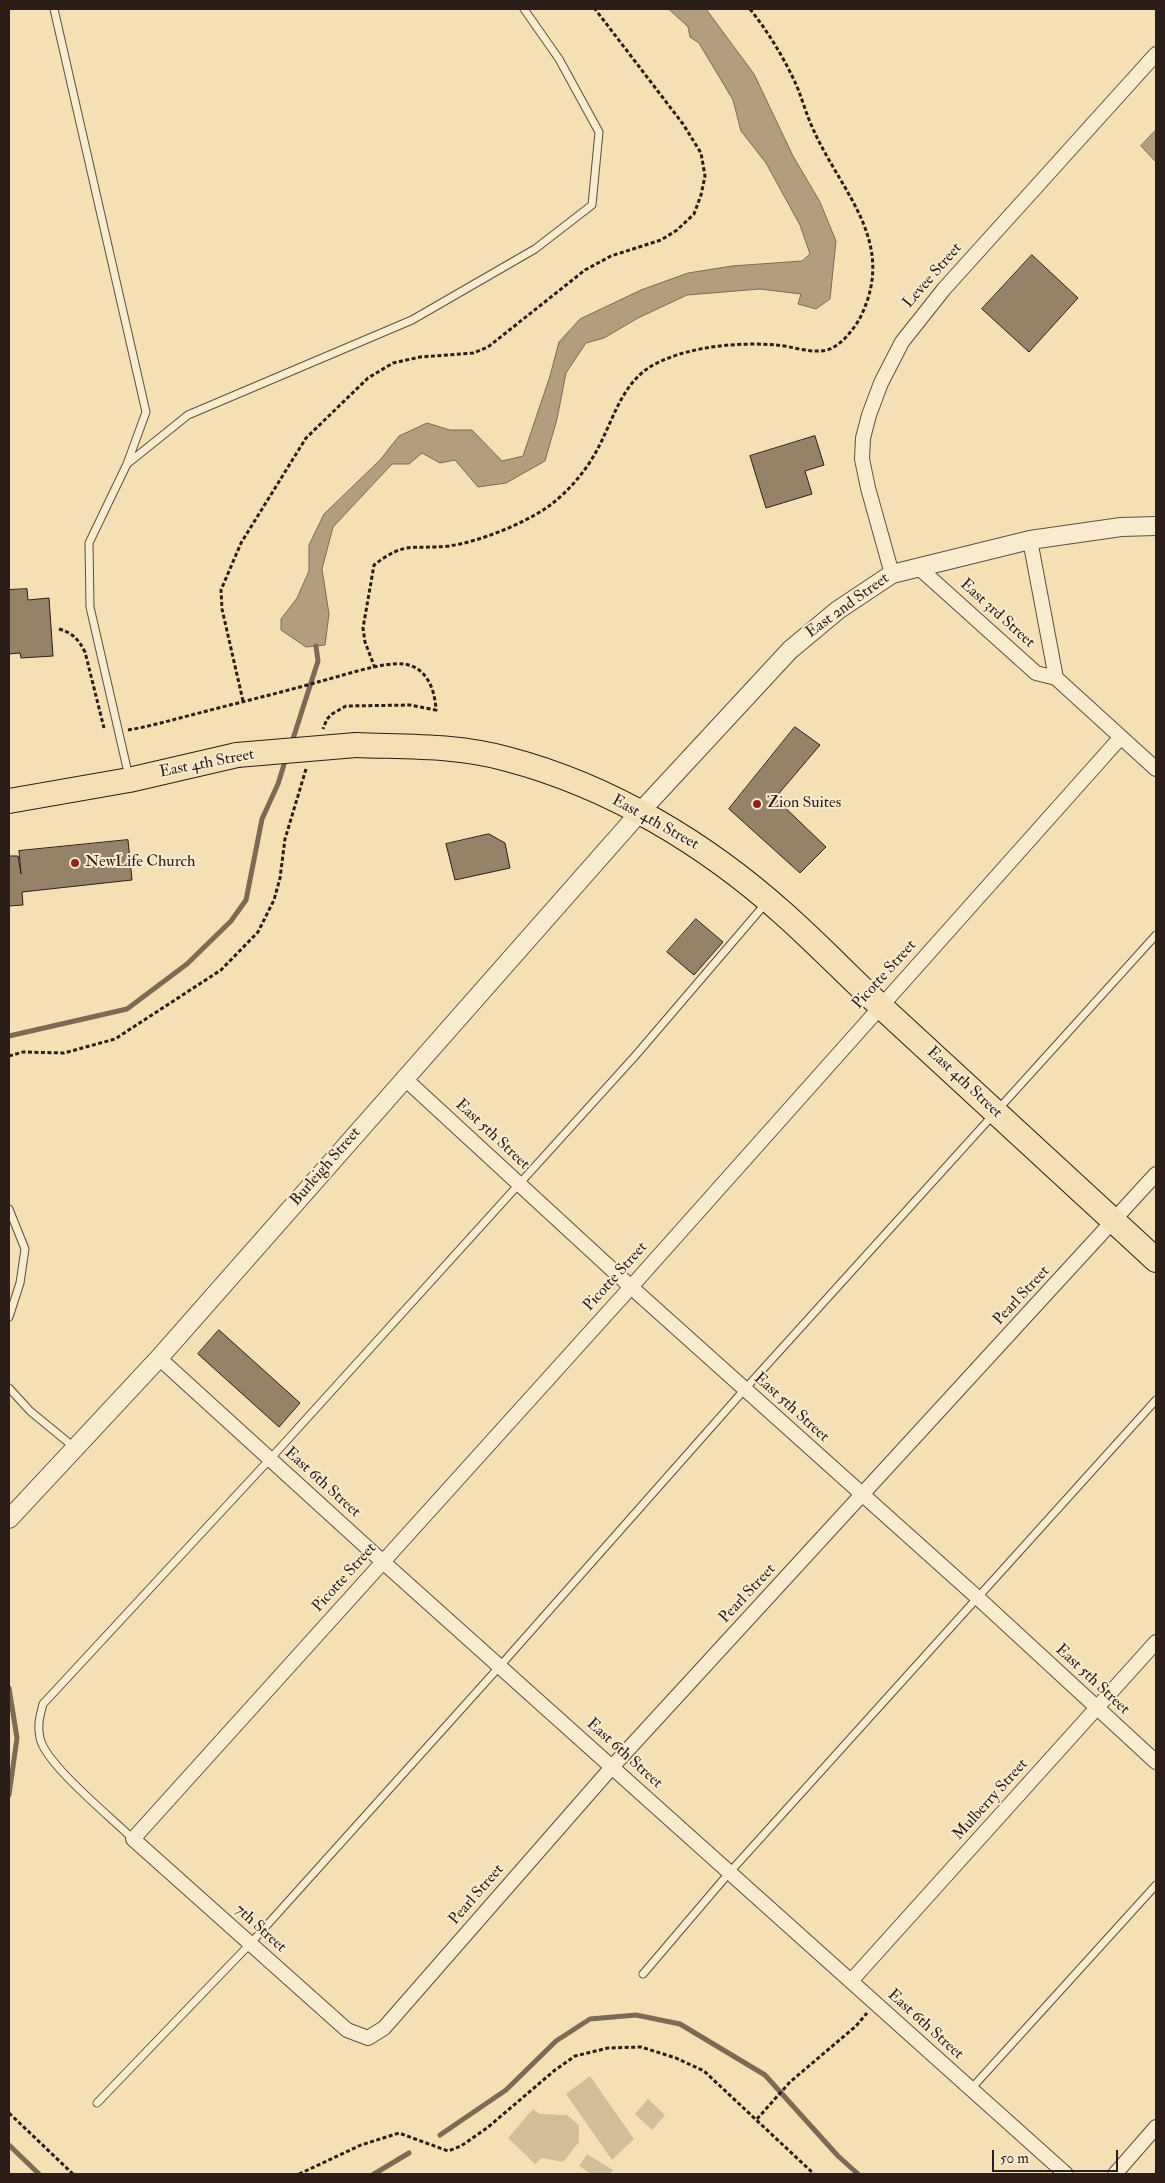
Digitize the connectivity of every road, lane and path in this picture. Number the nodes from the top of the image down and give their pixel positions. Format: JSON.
{"nodes":[{"id":1,"x":54,"y":9,"type":"edge"},
{"id":2,"x":524,"y":9,"type":"edge"},
{"id":3,"x":595,"y":9,"type":"edge"},
{"id":4,"x":750,"y":9,"type":"edge"},
{"id":5,"x":1156,"y":54,"type":"edge"},
{"id":6,"x":127,"y":464,"type":"junction"},
{"id":7,"x":1156,"y":526,"type":"edge"},
{"id":8,"x":1030,"y":540,"type":"junction"},
{"id":9,"x":918,"y":567,"type":"junction"},
{"id":10,"x":892,"y":574,"type":"junction"},
{"id":11,"x":59,"y":629,"type":"dead end"},
{"id":12,"x":374,"y":668,"type":"junction"},
{"id":13,"x":1056,"y":678,"type":"junction"},
{"id":14,"x":243,"y":701,"type":"junction"},
{"id":15,"x":120,"y":731,"type":"junction"},
{"id":16,"x":320,"y":735,"type":"dead end"},
{"id":17,"x":1121,"y":737,"type":"junction"},
{"id":18,"x":307,"y":767,"type":"dead end"},
{"id":19,"x":1156,"y":769,"type":"edge"},
{"id":20,"x":129,"y":780,"type":"junction"},
{"id":21,"x":9,"y":801,"type":"edge"},
{"id":22,"x":640,"y":812,"type":"junction"},
{"id":23,"x":768,"y":900,"type":"junction"},
{"id":24,"x":1156,"y":935,"type":"edge"},
{"id":25,"x":880,"y":1006,"type":"junction"},
{"id":26,"x":9,"y":1056,"type":"edge"},
{"id":27,"x":404,"y":1078,"type":"junction"},
{"id":28,"x":996,"y":1112,"type":"junction"},
{"id":29,"x":1156,"y":1174,"type":"edge"},
{"id":30,"x":518,"y":1183,"type":"junction"},
{"id":31,"x":9,"y":1208,"type":"edge"},
{"id":32,"x":1115,"y":1222,"type":"junction"},
{"id":33,"x":1156,"y":1260,"type":"edge"},
{"id":34,"x":631,"y":1287,"type":"junction"},
{"id":35,"x":9,"y":1317,"type":"edge"},
{"id":36,"x":159,"y":1358,"type":"junction"},
{"id":37,"x":9,"y":1388,"type":"edge"},
{"id":38,"x":745,"y":1389,"type":"junction"},
{"id":39,"x":1156,"y":1400,"type":"edge"},
{"id":40,"x":75,"y":1449,"type":"junction"},
{"id":41,"x":270,"y":1459,"type":"junction"},
{"id":42,"x":862,"y":1495,"type":"junction"},
{"id":43,"x":9,"y":1519,"type":"edge"},
{"id":44,"x":383,"y":1562,"type":"junction"},
{"id":45,"x":978,"y":1598,"type":"junction"},
{"id":46,"x":1156,"y":1642,"type":"edge"},
{"id":47,"x":500,"y":1666,"type":"junction"},
{"id":48,"x":1097,"y":1708,"type":"junction"},
{"id":49,"x":1156,"y":1762,"type":"edge"},
{"id":50,"x":612,"y":1767,"type":"junction"},
{"id":51,"x":133,"y":1839,"type":"junction"},
{"id":52,"x":730,"y":1873,"type":"junction"},
{"id":53,"x":1156,"y":1885,"type":"edge"},
{"id":54,"x":250,"y":1944,"type":"junction"},
{"id":55,"x":642,"y":1974,"type":"dead end"},
{"id":56,"x":851,"y":1981,"type":"junction"},
{"id":57,"x":868,"y":2013,"type":"dead end"},
{"id":58,"x":368,"y":2038,"type":"joint"},
{"id":59,"x":970,"y":2090,"type":"junction"},
{"id":60,"x":96,"y":2103,"type":"dead end"},
{"id":61,"x":9,"y":2113,"type":"edge"},
{"id":62,"x":757,"y":2119,"type":"junction"},
{"id":63,"x":1156,"y":2127,"type":"edge"},
{"id":64,"x":72,"y":2174,"type":"edge"},
{"id":65,"x":299,"y":2174,"type":"edge"},
{"id":66,"x":814,"y":2174,"type":"edge"},
{"id":67,"x":1066,"y":2174,"type":"edge"},
{"id":68,"x":1116,"y":2174,"type":"edge"}],
"edges":[{"from":1,"to":6,"type":"lane"},
{"from":2,"to":6,"type":"lane"},
{"from":3,"to":14,"type":"path"},
{"from":4,"to":12,"type":"path"},
{"from":5,"to":10,"type":"street","name":"Levee Street"},
{"from":6,"to":15,"type":"lane"},
{"from":7,"to":8,"type":"street","name":"East 2nd Street"},
{"from":8,"to":9,"type":"street","name":"East 2nd Street"},
{"from":8,"to":13,"type":"street","name":"East 3rd Street"},
{"from":9,"to":10,"type":"street","name":"East 2nd Street"},
{"from":9,"to":13,"type":"street","name":"East 3rd Street"},
{"from":10,"to":22,"type":"street","name":"East 2nd Street"},
{"from":11,"to":15,"type":"path"},
{"from":12,"to":14,"type":"path"},
{"from":12,"to":16,"type":"path"},
{"from":13,"to":17,"type":"street","name":"East 3rd Street"},
{"from":14,"to":15,"type":"path"},
{"from":15,"to":20,"type":"lane"},
{"from":17,"to":19,"type":"street","name":"East 3rd Street"},
{"from":17,"to":25,"type":"street","name":"Picotte Street"},
{"from":18,"to":26,"type":"path"},
{"from":20,"to":21,"type":"highway","name":"East 4th Street"},
{"from":20,"to":22,"type":"highway","name":"East 4th Street","bridge":true},
{"from":22,"to":23,"type":"highway","name":"East 4th Street"},
{"from":22,"to":27,"type":"street","name":"Burleigh Street"},
{"from":23,"to":25,"type":"highway","name":"East 4th Street"},
{"from":23,"to":30,"type":"lane"},
{"from":24,"to":28,"type":"lane"},
{"from":25,"to":28,"type":"highway","name":"East 4th Street"},
{"from":25,"to":34,"type":"street","name":"Picotte Street"},
{"from":27,"to":30,"type":"street","name":"East 5th Street"},
{"from":27,"to":36,"type":"street","name":"Burleigh Street"},
{"from":28,"to":32,"type":"highway","name":"East 4th Street"},
{"from":28,"to":38,"type":"lane"},
{"from":29,"to":32,"type":"street","name":"Pearl Street"},
{"from":30,"to":34,"type":"street","name":"East 5th Street"},
{"from":30,"to":41,"type":"lane"},
{"from":31,"to":35,"type":"lane"},
{"from":32,"to":33,"type":"highway","name":"East 4th Street"},
{"from":32,"to":42,"type":"street","name":"Pearl Street"},
{"from":34,"to":38,"type":"street","name":"East 5th Street"},
{"from":34,"to":44,"type":"street","name":"Picotte Street"},
{"from":36,"to":40,"type":"street","name":"Burleigh Street"},
{"from":36,"to":41,"type":"street","name":"East 6th Street"},
{"from":37,"to":40,"type":"lane"},
{"from":38,"to":42,"type":"street","name":"East 5th Street"},
{"from":38,"to":47,"type":"lane"},
{"from":39,"to":45,"type":"lane"},
{"from":40,"to":43,"type":"street","name":"Burleigh Street"},
{"from":41,"to":44,"type":"street","name":"East 6th Street"},
{"from":41,"to":51,"type":"lane"},
{"from":42,"to":45,"type":"street","name":"East 5th Street"},
{"from":42,"to":50,"type":"street","name":"Pearl Street"},
{"from":44,"to":47,"type":"street","name":"East 6th Street"},
{"from":44,"to":51,"type":"street","name":"Picotte Street"},
{"from":45,"to":48,"type":"street","name":"East 5th Street"},
{"from":45,"to":52,"type":"lane"},
{"from":46,"to":48,"type":"street","name":"Mulberry Street"},
{"from":47,"to":50,"type":"street","name":"East 6th Street"},
{"from":47,"to":54,"type":"lane"},
{"from":48,"to":49,"type":"street","name":"East 5th Street"},
{"from":48,"to":56,"type":"street","name":"Mulberry Street"},
{"from":50,"to":52,"type":"street","name":"East 6th Street"},
{"from":50,"to":58,"type":"street","name":"Pearl Street"},
{"from":51,"to":54,"type":"street","name":"7th Street"},
{"from":52,"to":55,"type":"lane"},
{"from":52,"to":56,"type":"street","name":"East 6th Street"},
{"from":53,"to":59,"type":"lane"},
{"from":54,"to":58,"type":"street","name":"7th Street"},
{"from":54,"to":60,"type":"lane"},
{"from":56,"to":59,"type":"street","name":"East 6th Street"},
{"from":57,"to":62,"type":"path"},
{"from":59,"to":67,"type":"street","name":"East 6th Street"},
{"from":61,"to":64,"type":"path"},
{"from":62,"to":65,"type":"path"},
{"from":62,"to":66,"type":"path"},
{"from":63,"to":68,"type":"street"}]}
